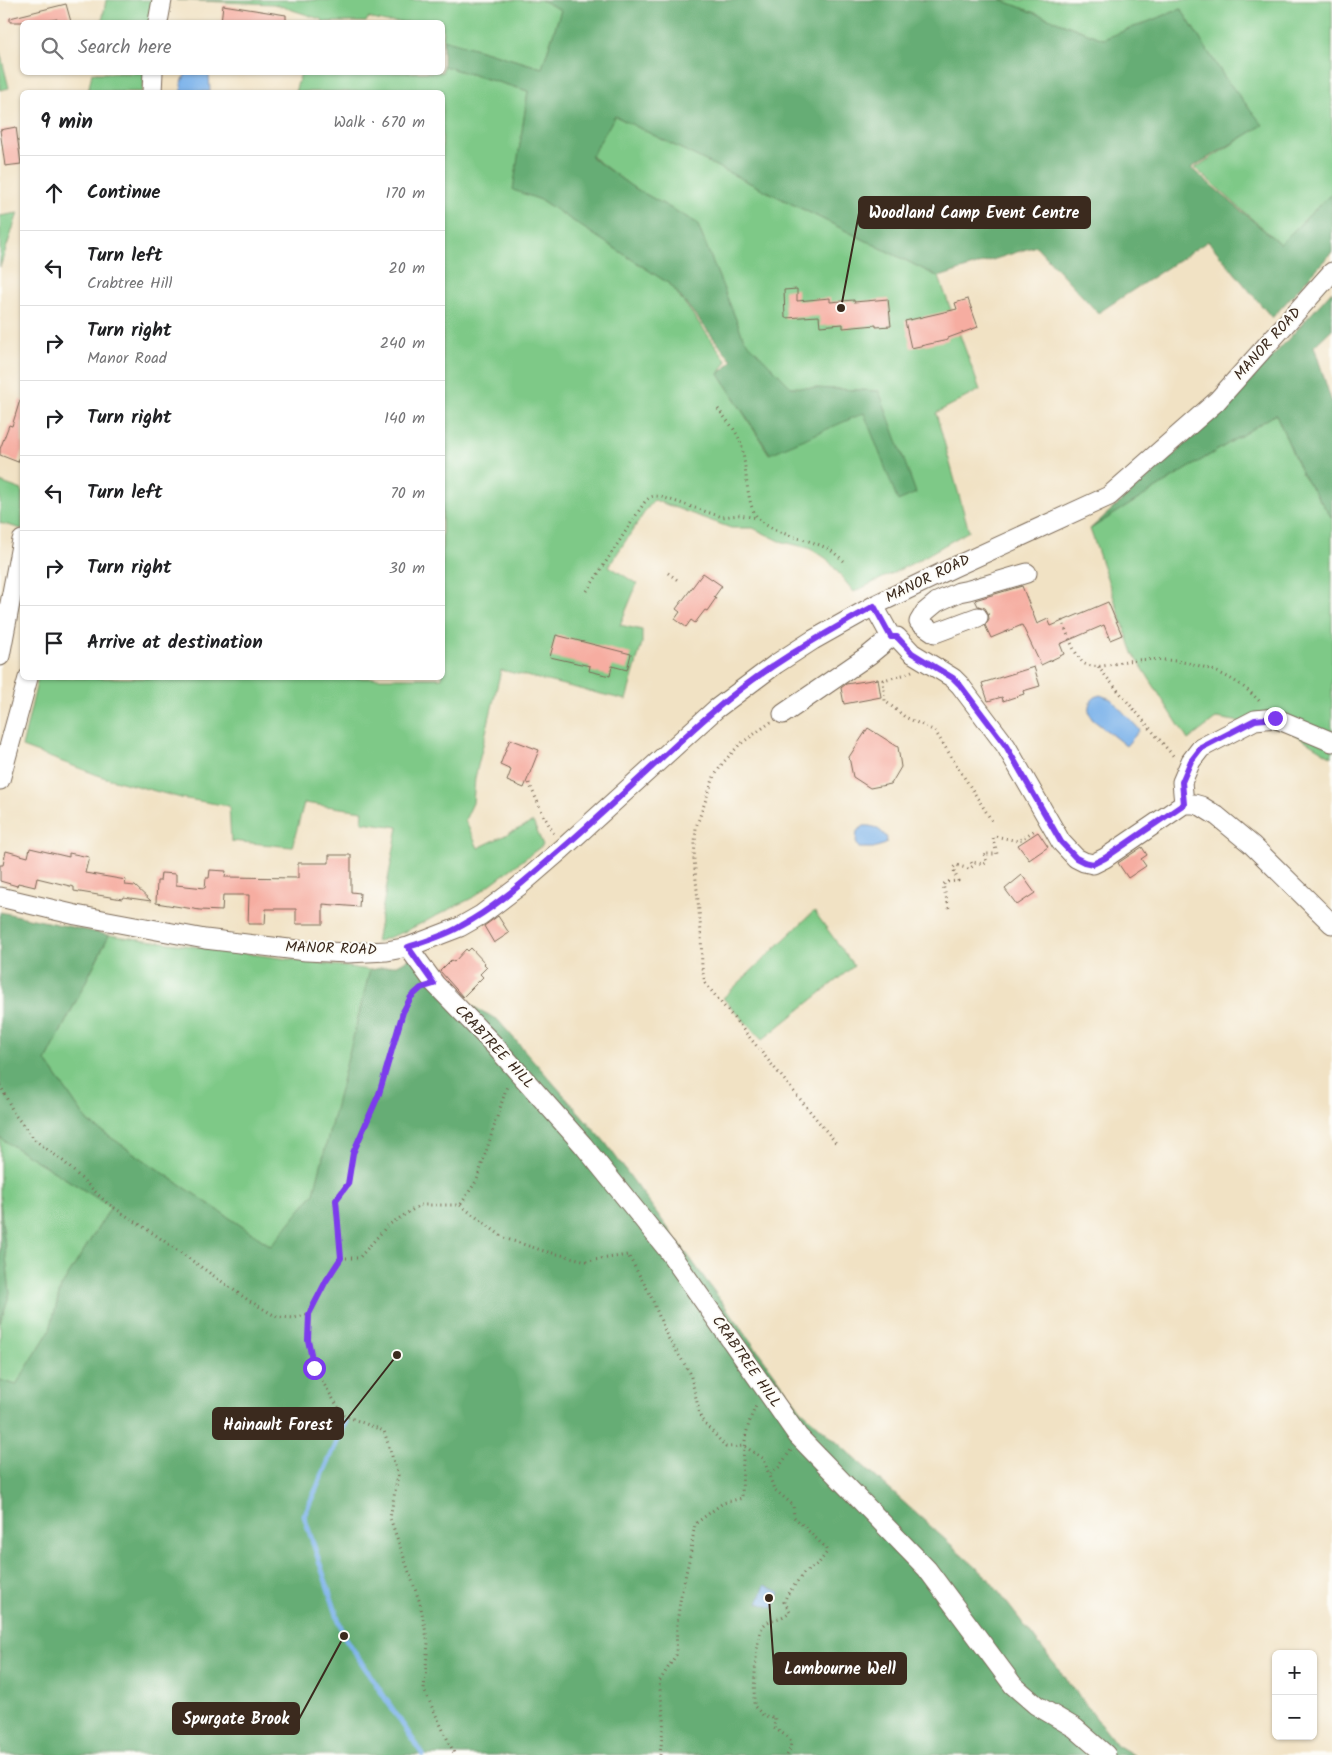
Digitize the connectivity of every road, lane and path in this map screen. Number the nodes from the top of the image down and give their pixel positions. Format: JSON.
{"nodes":[{"id":1,"x":162,"y":0,"type":"edge"},
{"id":2,"x":158,"y":20,"type":"edge"},
{"id":3,"x":153,"y":75,"type":"edge"},
{"id":4,"x":152,"y":90,"type":"edge"},
{"id":5,"x":1332,"y":272,"type":"edge"},
{"id":6,"x":718,"y":409,"type":"dead end"},
{"id":7,"x":758,"y":518,"type":"junction"},
{"id":8,"x":20,"y":551,"type":"edge"},
{"id":9,"x":844,"y":561,"type":"dead end"},
{"id":10,"x":668,"y":573,"type":"dead end"},
{"id":11,"x":1027,"y":573,"type":"dead end"},
{"id":12,"x":680,"y":581,"type":"dead end"},
{"id":13,"x":587,"y":591,"type":"dead end"},
{"id":14,"x":874,"y":606,"type":"junction"},
{"id":15,"x":978,"y":617,"type":"dead end"},
{"id":16,"x":1062,"y":620,"type":"dead end"},
{"id":17,"x":918,"y":622,"type":"junction"},
{"id":18,"x":894,"y":637,"type":"junction"},
{"id":19,"x":0,"y":656,"type":"edge"},
{"id":20,"x":919,"y":657,"type":"junction"},
{"id":21,"x":1098,"y":667,"type":"junction"},
{"id":22,"x":27,"y":680,"type":"edge"},
{"id":23,"x":1258,"y":712,"type":"junction"},
{"id":24,"x":783,"y":714,"type":"joint"},
{"id":25,"x":1275,"y":718,"type":"junction"},
{"id":26,"x":8,"y":725,"type":"edge"},
{"id":27,"x":1332,"y":742,"type":"edge"},
{"id":28,"x":0,"y":780,"type":"edge"},
{"id":29,"x":530,"y":782,"type":"dead end"},
{"id":30,"x":1182,"y":782,"type":"junction"},
{"id":31,"x":1184,"y":804,"type":"junction"},
{"id":32,"x":992,"y":821,"type":"dead end"},
{"id":33,"x":1038,"y":828,"type":"dead end"},
{"id":34,"x":562,"y":850,"type":"junction"},
{"id":35,"x":0,"y":897,"type":"edge"},
{"id":36,"x":949,"y":908,"type":"dead end"},
{"id":37,"x":1332,"y":924,"type":"edge"},
{"id":38,"x":408,"y":947,"type":"junction"},
{"id":39,"x":434,"y":984,"type":"junction"},
{"id":40,"x":512,"y":1066,"type":"junction"},
{"id":41,"x":0,"y":1085,"type":"edge"},
{"id":42,"x":836,"y":1143,"type":"dead end"},
{"id":43,"x":460,"y":1204,"type":"junction"},
{"id":44,"x":341,"y":1258,"type":"junction"},
{"id":45,"x":309,"y":1314,"type":"junction"},
{"id":46,"x":764,"y":1388,"type":"junction"},
{"id":47,"x":798,"y":1436,"type":"junction"},
{"id":48,"x":744,"y":1446,"type":"junction"},
{"id":49,"x":769,"y":1475,"type":"junction"},
{"id":50,"x":455,"y":1755,"type":"edge"},
{"id":51,"x":660,"y":1755,"type":"edge"},
{"id":52,"x":787,"y":1755,"type":"edge"},
{"id":53,"x":1106,"y":1755,"type":"edge"}],
"edges":[{"from":1,"to":2,"type":"street"},
{"from":3,"to":4,"type":"street"},
{"from":5,"to":14,"type":"street","name":"MANOR ROAD"},
{"from":6,"to":7,"type":"path"},
{"from":7,"to":9,"type":"path"},
{"from":7,"to":13,"type":"path"},
{"from":8,"to":19,"type":"street"},
{"from":10,"to":12,"type":"path"},
{"from":11,"to":17,"type":"street"},
{"from":14,"to":18,"type":"street"},
{"from":14,"to":34,"type":"street","name":"MANOR ROAD"},
{"from":15,"to":17,"type":"street"},
{"from":16,"to":21,"type":"path"},
{"from":17,"to":18,"type":"street"},
{"from":18,"to":20,"type":"street"},
{"from":18,"to":24,"type":"street"},
{"from":20,"to":31,"type":"street"},
{"from":20,"to":32,"type":"path"},
{"from":21,"to":23,"type":"path"},
{"from":21,"to":30,"type":"path"},
{"from":22,"to":26,"type":"street"},
{"from":23,"to":25,"type":"street"},
{"from":23,"to":25,"type":"path"},
{"from":23,"to":30,"type":"street"},
{"from":24,"to":42,"type":"path"},
{"from":25,"to":27,"type":"street"},
{"from":26,"to":28,"type":"street"},
{"from":29,"to":34,"type":"path"},
{"from":30,"to":31,"type":"street"},
{"from":31,"to":37,"type":"street"},
{"from":33,"to":36,"type":"path"},
{"from":34,"to":38,"type":"street","name":"MANOR ROAD"},
{"from":35,"to":38,"type":"street","name":"MANOR ROAD"},
{"from":38,"to":39,"type":"street","name":"CRABTREE HILL"},
{"from":39,"to":40,"type":"street","name":"CRABTREE HILL"},
{"from":39,"to":44,"type":"path"},
{"from":40,"to":43,"type":"path"},
{"from":40,"to":46,"type":"street","name":"CRABTREE HILL"},
{"from":41,"to":45,"type":"path"},
{"from":43,"to":44,"type":"path"},
{"from":43,"to":48,"type":"path"},
{"from":44,"to":45,"type":"path"},
{"from":45,"to":50,"type":"path"},
{"from":46,"to":47,"type":"street","name":"CRABTREE HILL"},
{"from":46,"to":48,"type":"path"},
{"from":47,"to":49,"type":"path"},
{"from":47,"to":53,"type":"street","name":"CRABTREE HILL"},
{"from":48,"to":49,"type":"path"},
{"from":48,"to":51,"type":"path"},
{"from":49,"to":52,"type":"path"}]}
